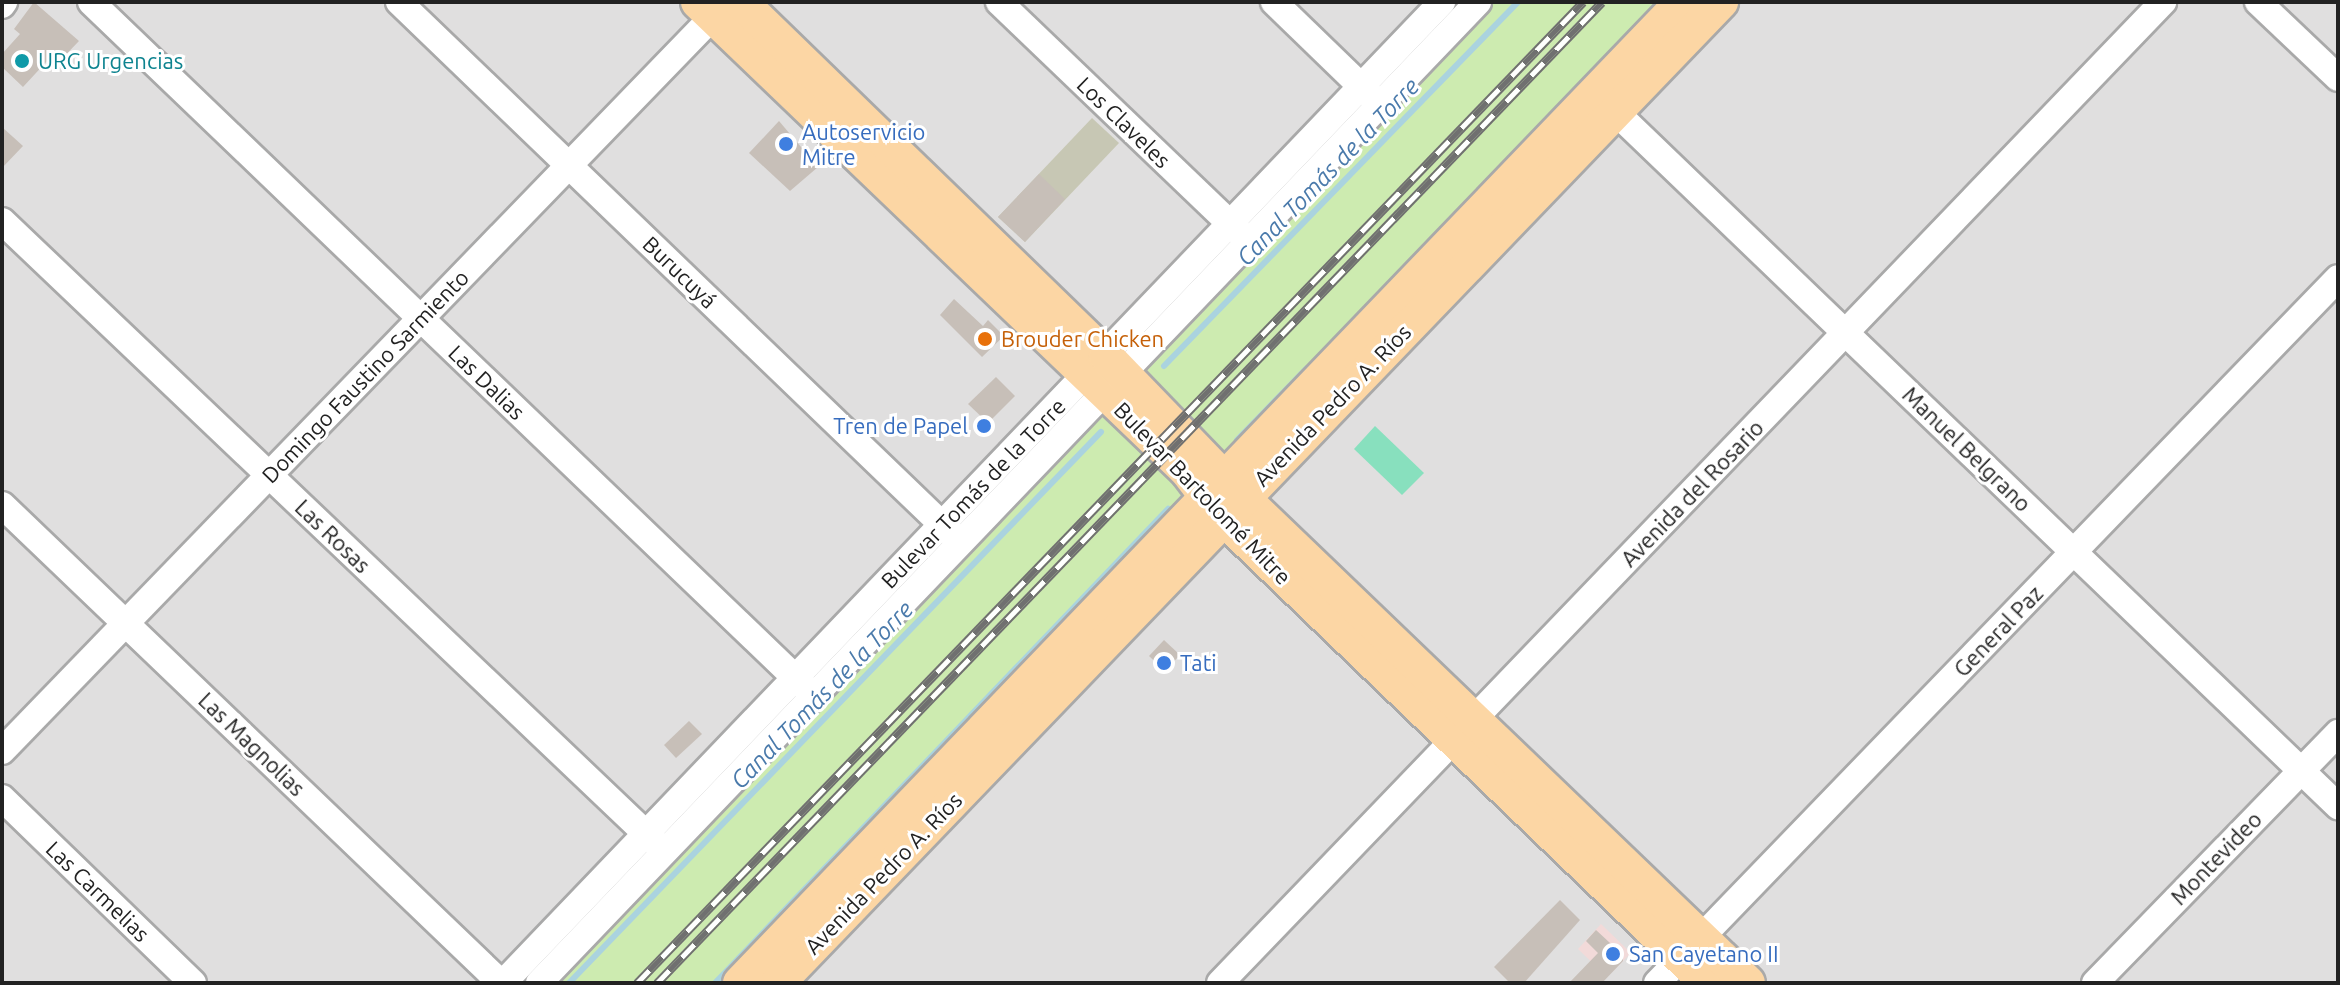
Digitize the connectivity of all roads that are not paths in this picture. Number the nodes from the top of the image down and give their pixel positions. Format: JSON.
{"nodes":[{"id":1,"x":91,"y":2,"type":"edge"},
{"id":2,"x":399,"y":2,"type":"edge"},
{"id":3,"x":999,"y":2,"type":"edge"},
{"id":4,"x":1274,"y":2,"type":"edge"},
{"id":5,"x":1442,"y":2,"type":"edge"},
{"id":6,"x":1478,"y":2,"type":"edge"},
{"id":7,"x":1682,"y":2,"type":"edge"},
{"id":8,"x":1721,"y":2,"type":"edge"},
{"id":9,"x":2163,"y":2,"type":"edge"},
{"id":10,"x":2258,"y":2,"type":"edge"},
{"id":11,"x":720,"y":6,"type":"edge"},
{"id":12,"x":2338,"y":78,"type":"edge"},
{"id":13,"x":1361,"y":86,"type":"junction"},
{"id":14,"x":1606,"y":102,"type":"junction"},
{"id":15,"x":1380,"y":105,"type":"junction"},
{"id":16,"x":569,"y":165,"type":"junction"},
{"id":17,"x":2,"y":221,"type":"edge"},
{"id":18,"x":1240,"y":233,"type":"junction"},
{"id":19,"x":2338,"y":278,"type":"edge"},
{"id":20,"x":420,"y":319,"type":"junction"},
{"id":21,"x":1845,"y":333,"type":"junction"},
{"id":22,"x":1104,"y":375,"type":"junction"},
{"id":23,"x":269,"y":475,"type":"junction"},
{"id":24,"x":1224,"y":498,"type":"junction"},
{"id":25,"x":2,"y":505,"type":"edge"},
{"id":26,"x":951,"y":534,"type":"junction"},
{"id":27,"x":2074,"y":552,"type":"junction"},
{"id":28,"x":126,"y":623,"type":"junction"},
{"id":29,"x":804,"y":687,"type":"junction"},
{"id":30,"x":1464,"y":730,"type":"junction"},
{"id":31,"x":2338,"y":733,"type":"edge"},
{"id":32,"x":2,"y":751,"type":"edge"},
{"id":33,"x":2301,"y":771,"type":"junction"},
{"id":34,"x":2,"y":798,"type":"edge"},
{"id":35,"x":2338,"y":806,"type":"edge"},
{"id":36,"x":656,"y":842,"type":"junction"},
{"id":37,"x":1691,"y":948,"type":"junction"},
{"id":38,"x":788,"y":971,"type":"edge"},
{"id":39,"x":193,"y":983,"type":"edge"},
{"id":40,"x":502,"y":983,"type":"edge"},
{"id":41,"x":539,"y":983,"type":"edge"},
{"id":42,"x":740,"y":983,"type":"edge"},
{"id":43,"x":1220,"y":983,"type":"edge"},
{"id":44,"x":1657,"y":983,"type":"edge"},
{"id":45,"x":1707,"y":983,"type":"edge"},
{"id":46,"x":1748,"y":983,"type":"edge"},
{"id":47,"x":2095,"y":983,"type":"edge"}],
"edges":[{"from":1,"to":20,"type":"street","name":"Las Dalias"},
{"from":2,"to":16,"type":"street","name":"Burucuyá"},
{"from":3,"to":18,"type":"street","name":"Los Claveles"},
{"from":4,"to":13,"type":"street"},
{"from":5,"to":13,"type":"street","name":"Bulevar Tomás de la Torre"},
{"from":6,"to":15,"type":"street","name":"Bulevar Tomás de la Torre"},
{"from":7,"to":14,"type":"main road","name":"Avenida Pedro A. Ríos"},
{"from":8,"to":14,"type":"main road","name":"Avenida Pedro A. Ríos"},
{"from":9,"to":21,"type":"street","name":"Avenida del Rosario"},
{"from":10,"to":12,"type":"street"},
{"from":11,"to":16,"type":"street","name":"Domingo Faustino Sarmiento"},
{"from":11,"to":22,"type":"main road","name":"Bulevar Bartolomé Mitre"},
{"from":13,"to":15,"type":"street"},
{"from":13,"to":18,"type":"street","name":"Bulevar Tomás de la Torre"},
{"from":14,"to":21,"type":"street","name":"Manuel Belgrano"},
{"from":14,"to":24,"type":"main road","name":"Avenida Pedro A. Ríos"},
{"from":15,"to":18,"type":"street","name":"Bulevar Tomás de la Torre"},
{"from":16,"to":20,"type":"street","name":"Domingo Faustino Sarmiento"},
{"from":16,"to":26,"type":"street","name":"Burucuyá"},
{"from":17,"to":23,"type":"street","name":"Las Rosas"},
{"from":18,"to":22,"type":"street","name":"Bulevar Tomás de la Torre"},
{"from":19,"to":27,"type":"street","name":"General Paz"},
{"from":20,"to":23,"type":"street","name":"Domingo Faustino Sarmiento"},
{"from":20,"to":29,"type":"street","name":"Las Dalias"},
{"from":21,"to":27,"type":"street","name":"Manuel Belgrano"},
{"from":21,"to":30,"type":"street","name":"Avenida del Rosario"},
{"from":22,"to":24,"type":"main road","name":"Bulevar Bartolomé Mitre"},
{"from":22,"to":26,"type":"street","name":"Bulevar Tomás de la Torre"},
{"from":23,"to":28,"type":"street","name":"Domingo Faustino Sarmiento"},
{"from":23,"to":36,"type":"street","name":"Las Rosas"},
{"from":24,"to":30,"type":"main road","name":"Bulevar Bartolomé Mitre"},
{"from":24,"to":38,"type":"main road","name":"Avenida Pedro A. Ríos"},
{"from":25,"to":28,"type":"street","name":"Las Magnolias"},
{"from":26,"to":29,"type":"street","name":"Bulevar Tomás de la Torre"},
{"from":27,"to":33,"type":"street","name":"Manuel Belgrano"},
{"from":27,"to":37,"type":"street","name":"General Paz"},
{"from":28,"to":32,"type":"street","name":"Domingo Faustino Sarmiento"},
{"from":28,"to":40,"type":"street","name":"Las Magnolias"},
{"from":29,"to":36,"type":"street","name":"Bulevar Tomás de la Torre"},
{"from":30,"to":37,"type":"main road","name":"Bulevar Bartolomé Mitre"},
{"from":30,"to":43,"type":"street","name":"Avenida del Rosario"},
{"from":31,"to":33,"type":"street","name":"Montevideo"},
{"from":33,"to":35,"type":"street","name":"Manuel Belgrano"},
{"from":33,"to":47,"type":"street","name":"Montevideo"},
{"from":34,"to":39,"type":"street","name":"Las Carmelias"},
{"from":36,"to":40,"type":"street","name":"Bulevar Tomás de la Torre"},
{"from":36,"to":41,"type":"street","name":"Bulevar Tomás de la Torre"},
{"from":37,"to":44,"type":"street","name":"General Paz"},
{"from":37,"to":45,"type":"main road","name":"Bulevar Bartolomé Mitre"},
{"from":37,"to":46,"type":"main road","name":"Bulevar Bartolomé Mitre"},
{"from":38,"to":42,"type":"main road","name":"Avenida Pedro A. Ríos"}]}
